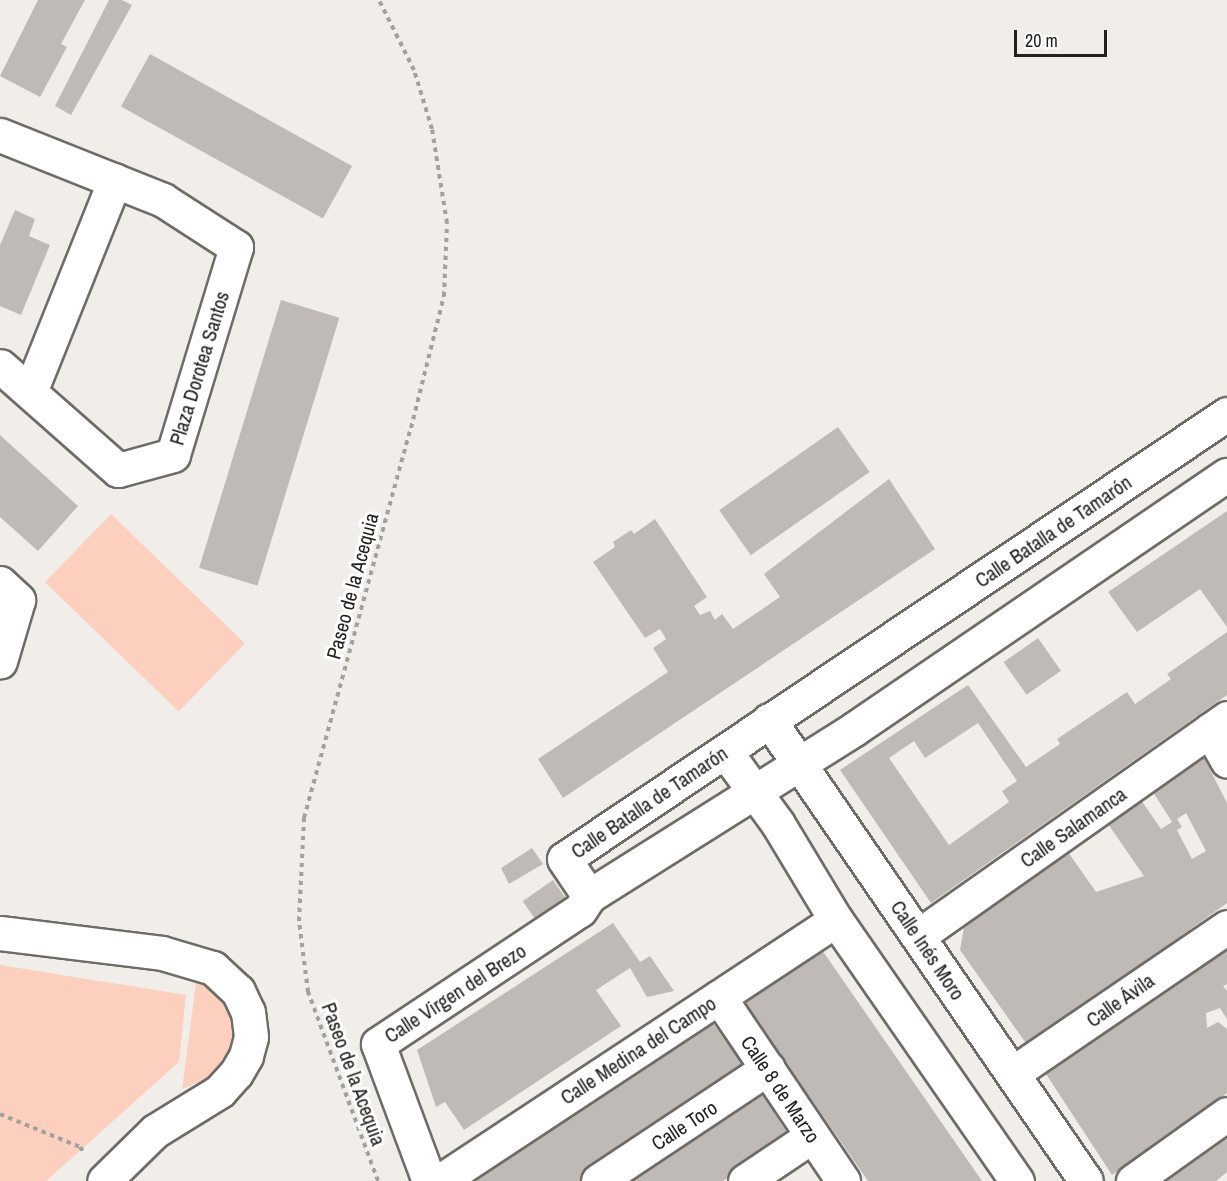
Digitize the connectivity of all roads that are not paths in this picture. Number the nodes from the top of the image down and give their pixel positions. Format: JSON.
{"nodes":[{"id":1,"x":0,"y":135,"type":"edge"},
{"id":2,"x":115,"y":180,"type":"junction"},
{"id":3,"x":0,"y":366,"type":"edge"},
{"id":4,"x":30,"y":392,"type":"junction"},
{"id":5,"x":1227,"y":414,"type":"edge"},
{"id":6,"x":1227,"y":475,"type":"edge"},
{"id":7,"x":0,"y":583,"type":"edge"},
{"id":8,"x":0,"y":661,"type":"edge"},
{"id":9,"x":769,"y":720,"type":"junction"},
{"id":10,"x":1219,"y":724,"type":"edge"},
{"id":11,"x":725,"y":751,"type":"junction"},
{"id":12,"x":1227,"y":761,"type":"edge"},
{"id":13,"x":801,"y":764,"type":"junction"},
{"id":14,"x":755,"y":793,"type":"junction"},
{"id":15,"x":589,"y":896,"type":"junction"},
{"id":16,"x":836,"y":920,"type":"junction"},
{"id":17,"x":1227,"y":927,"type":"edge"},
{"id":18,"x":0,"y":933,"type":"edge"},
{"id":19,"x":918,"y":936,"type":"junction"},
{"id":20,"x":719,"y":997,"type":"junction"},
{"id":21,"x":768,"y":1068,"type":"junction"},
{"id":22,"x":1013,"y":1074,"type":"junction"},
{"id":23,"x":1227,"y":1114,"type":"edge"},
{"id":24,"x":813,"y":1136,"type":"junction"},
{"id":25,"x":105,"y":1180,"type":"edge"},
{"id":26,"x":429,"y":1181,"type":"edge"},
{"id":27,"x":440,"y":1181,"type":"edge"},
{"id":28,"x":598,"y":1181,"type":"edge"},
{"id":29,"x":745,"y":1181,"type":"edge"},
{"id":30,"x":843,"y":1181,"type":"edge"},
{"id":31,"x":1017,"y":1181,"type":"edge"},
{"id":32,"x":1086,"y":1181,"type":"edge"},
{"id":33,"x":1133,"y":1181,"type":"edge"}],
"edges":[{"from":1,"to":2,"type":"street","name":"Plaza Dorotea Santos"},
{"from":2,"to":4,"type":"street"},
{"from":2,"to":4,"type":"street","name":"Plaza Dorotea Santos"},
{"from":3,"to":4,"type":"street","name":"Plaza Dorotea Santos"},
{"from":5,"to":9,"type":"street","name":"Calle Batalla de Tamarón"},
{"from":6,"to":13,"type":"street"},
{"from":7,"to":8,"type":"street"},
{"from":9,"to":11,"type":"street","name":"Calle Batalla de Tamarón"},
{"from":9,"to":13,"type":"street","name":"Calle Inés Moro"},
{"from":10,"to":12,"type":"street"},
{"from":10,"to":19,"type":"street","name":"Calle Salamanca"},
{"from":11,"to":14,"type":"street"},
{"from":11,"to":15,"type":"street","name":"Calle Batalla de Tamarón"},
{"from":13,"to":14,"type":"street"},
{"from":13,"to":19,"type":"street","name":"Calle Inés Moro"},
{"from":14,"to":15,"type":"street"},
{"from":14,"to":16,"type":"street"},
{"from":15,"to":26,"type":"street","name":"Calle Virgen del Brezo"},
{"from":16,"to":20,"type":"street","name":"Calle Medina del Campo"},
{"from":16,"to":31,"type":"street"},
{"from":17,"to":22,"type":"street","name":"Calle Ávila"},
{"from":18,"to":25,"type":"street"},
{"from":19,"to":22,"type":"street","name":"Calle Inés Moro"},
{"from":20,"to":21,"type":"street","name":"Calle 8 de Marzo"},
{"from":20,"to":27,"type":"street","name":"Calle Medina del Campo"},
{"from":21,"to":24,"type":"street","name":"Calle 8 de Marzo"},
{"from":21,"to":28,"type":"street","name":"Calle Toro"},
{"from":22,"to":32,"type":"street","name":"Calle Inés Moro"},
{"from":23,"to":33,"type":"street"},
{"from":24,"to":29,"type":"street"},
{"from":24,"to":30,"type":"street","name":"Calle 8 de Marzo"}]}
